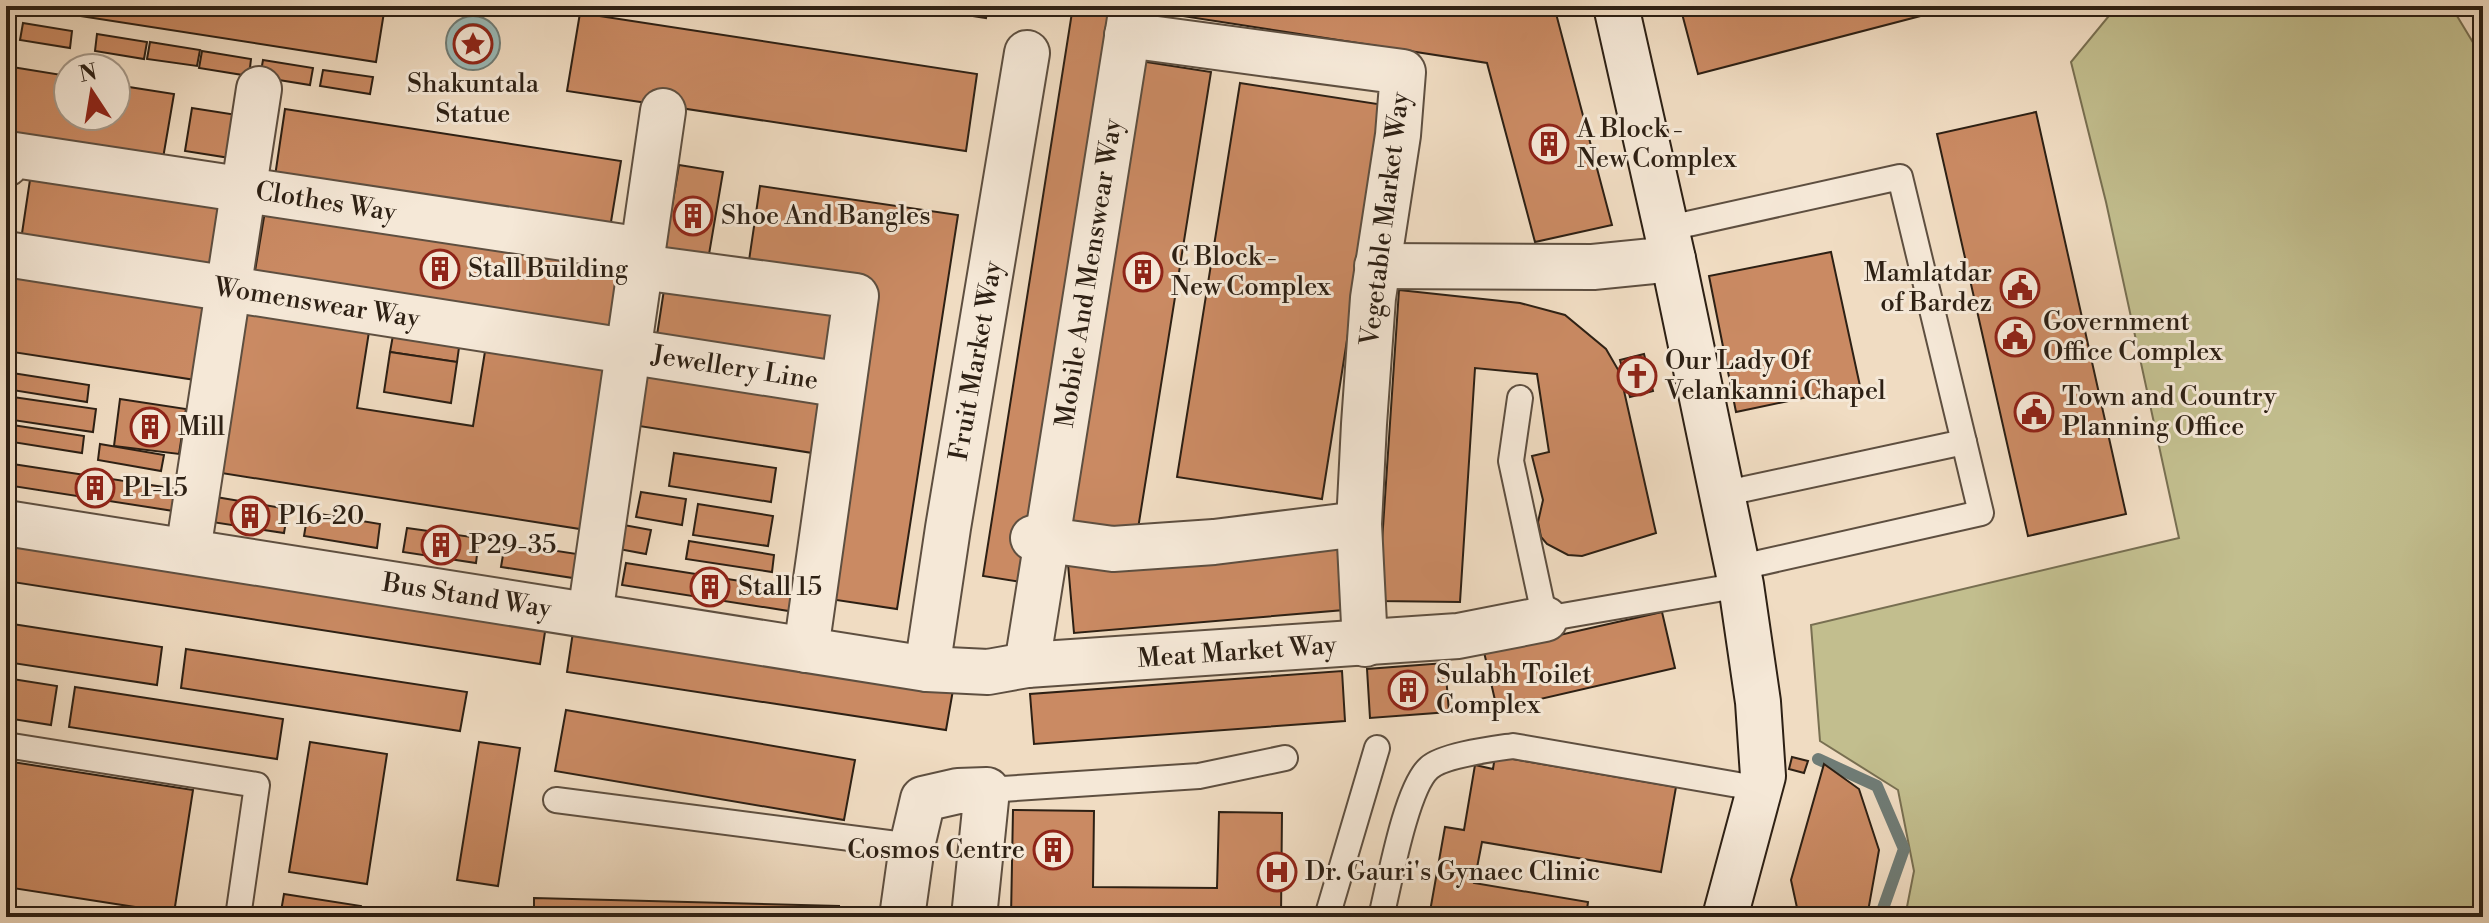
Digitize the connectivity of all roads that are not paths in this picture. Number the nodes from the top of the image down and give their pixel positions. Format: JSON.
{"nodes":[{"id":1,"x":1616,"y":6,"type":"edge"},
{"id":2,"x":1130,"y":20,"type":"edge"},
{"id":3,"x":1027,"y":53,"type":"dead end"},
{"id":4,"x":259,"y":89,"type":"dead end"},
{"id":5,"x":663,"y":111,"type":"dead end"},
{"id":6,"x":7,"y":159,"type":"edge"},
{"id":7,"x":244,"y":190,"type":"junction"},
{"id":8,"x":1669,"y":244,"type":"junction"},
{"id":9,"x":6,"y":254,"type":"edge"},
{"id":10,"x":642,"y":258,"type":"junction"},
{"id":11,"x":1377,"y":266,"type":"junction"},
{"id":12,"x":227,"y":289,"type":"junction"},
{"id":13,"x":627,"y":351,"type":"junction"},
{"id":14,"x":843,"y":385,"type":"junction"},
{"id":15,"x":1520,"y":398,"type":"dead end"},
{"id":16,"x":1964,"y":442,"type":"junction"},
{"id":17,"x":1722,"y":494,"type":"junction"},
{"id":18,"x":6,"y":523,"type":"edge"},
{"id":19,"x":1359,"y":524,"type":"junction"},
{"id":20,"x":1039,"y":539,"type":"junction"},
{"id":21,"x":188,"y":551,"type":"junction"},
{"id":22,"x":1739,"y":576,"type":"junction"},
{"id":23,"x":590,"y":615,"type":"junction"},
{"id":24,"x":1545,"y":619,"type":"junction"},
{"id":25,"x":1365,"y":644,"type":"junction"},
{"id":26,"x":806,"y":650,"type":"junction"},
{"id":27,"x":1027,"y":665,"type":"junction"},
{"id":28,"x":927,"y":669,"type":"junction"},
{"id":29,"x":6,"y":745,"type":"edge"},
{"id":30,"x":1377,"y":748,"type":"dead end"},
{"id":31,"x":1285,"y":758,"type":"dead end"},
{"id":32,"x":1761,"y":789,"type":"junction"},
{"id":33,"x":987,"y":790,"type":"junction"},
{"id":34,"x":556,"y":800,"type":"dead end"},
{"id":35,"x":912,"y":846,"type":"junction"},
{"id":36,"x":238,"y":917,"type":"edge"},
{"id":37,"x":902,"y":917,"type":"edge"},
{"id":38,"x":974,"y":917,"type":"edge"},
{"id":39,"x":1327,"y":917,"type":"edge"},
{"id":40,"x":1381,"y":917,"type":"edge"},
{"id":41,"x":1725,"y":917,"type":"edge"}],
"edges":[{"from":1,"to":8,"type":"street"},
{"from":2,"to":11,"type":"street","name":"Vegetable Market Way"},
{"from":2,"to":20,"type":"street","name":"Mobile And Menswear Way"},
{"from":3,"to":28,"type":"street","name":"Fruit Market Way"},
{"from":4,"to":7,"type":"street"},
{"from":5,"to":10,"type":"street"},
{"from":6,"to":7,"type":"street","name":"Clothes Way"},
{"from":7,"to":10,"type":"street","name":"Clothes Way"},
{"from":7,"to":12,"type":"street"},
{"from":8,"to":11,"type":"street"},
{"from":8,"to":16,"type":"lane"},
{"from":8,"to":17,"type":"street"},
{"from":9,"to":12,"type":"street","name":"Womenswear Way"},
{"from":10,"to":13,"type":"street"},
{"from":10,"to":14,"type":"street","name":"Clothes Way"},
{"from":11,"to":19,"type":"street","name":"Vegetable Market Way"},
{"from":12,"to":13,"type":"street","name":"Womenswear Way"},
{"from":12,"to":21,"type":"street"},
{"from":13,"to":14,"type":"street","name":"Jewellery Line"},
{"from":13,"to":23,"type":"street"},
{"from":14,"to":26,"type":"street"},
{"from":15,"to":24,"type":"lane"},
{"from":16,"to":17,"type":"lane"},
{"from":16,"to":22,"type":"lane"},
{"from":17,"to":22,"type":"street"},
{"from":18,"to":21,"type":"street","name":"Bus Stand Way"},
{"from":19,"to":20,"type":"street"},
{"from":19,"to":25,"type":"street","name":"Vegetable Market Way"},
{"from":20,"to":27,"type":"street","name":"Mobile And Menswear Way"},
{"from":21,"to":23,"type":"street","name":"Bus Stand Way"},
{"from":22,"to":24,"type":"lane"},
{"from":22,"to":32,"type":"street"},
{"from":23,"to":26,"type":"street","name":"Bus Stand Way"},
{"from":24,"to":25,"type":"street","name":"Meat Market Way"},
{"from":25,"to":27,"type":"street","name":"Meat Market Way"},
{"from":26,"to":28,"type":"street","name":"Bus Stand Way"},
{"from":27,"to":28,"type":"street","name":"Meat Market Way"},
{"from":29,"to":36,"type":"lane"},
{"from":30,"to":39,"type":"lane"},
{"from":31,"to":33,"type":"lane"},
{"from":32,"to":40,"type":"lane"},
{"from":32,"to":41,"type":"street"},
{"from":33,"to":35,"type":"street"},
{"from":33,"to":38,"type":"street"},
{"from":34,"to":35,"type":"lane"},
{"from":35,"to":37,"type":"street"}]}
